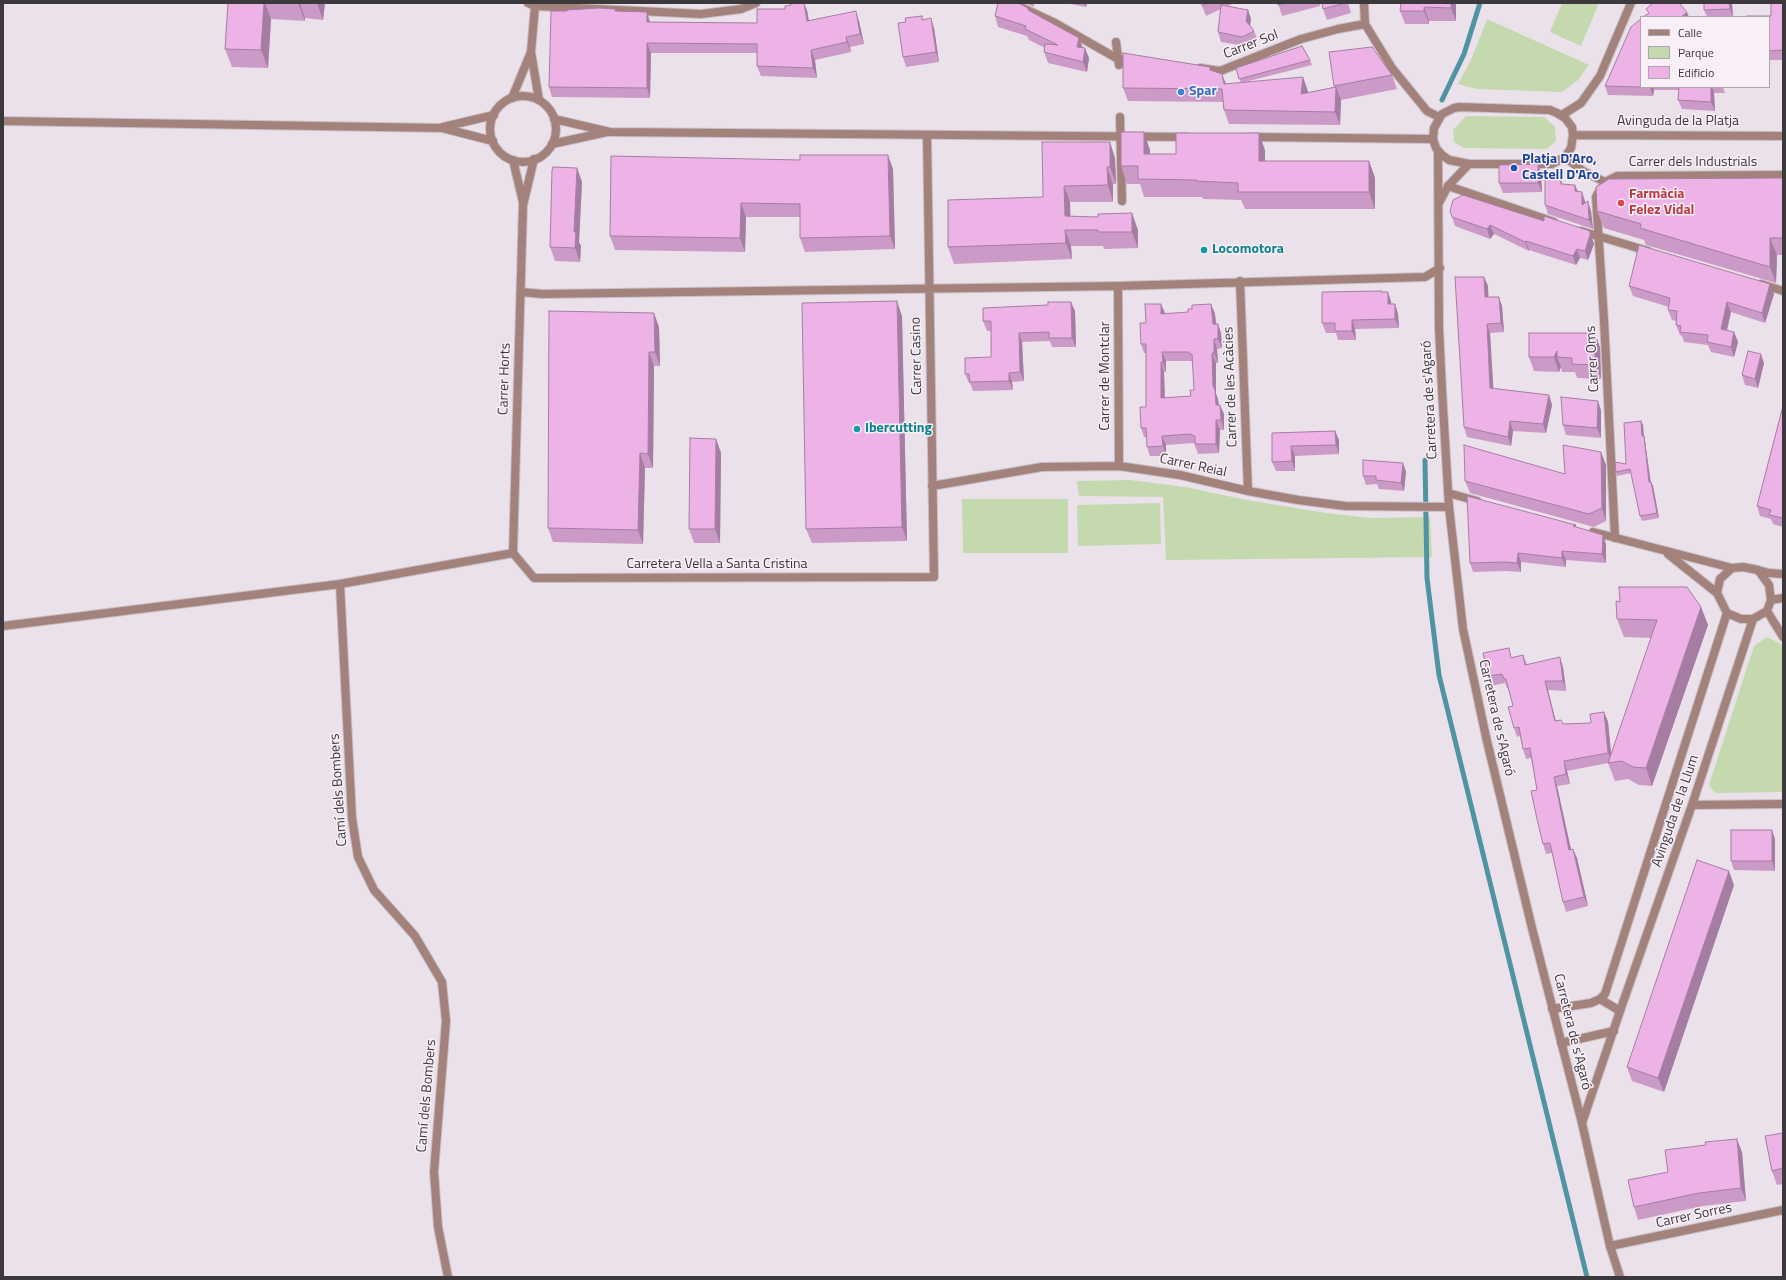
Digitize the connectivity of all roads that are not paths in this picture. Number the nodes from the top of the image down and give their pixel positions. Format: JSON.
{"nodes":[{"id":1,"x":756,"y":3,"type":"edge"},
{"id":2,"x":1012,"y":3,"type":"edge"},
{"id":3,"x":1364,"y":3,"type":"edge"},
{"id":4,"x":1631,"y":3,"type":"edge"},
{"id":5,"x":532,"y":4,"type":"edge"},
{"id":6,"x":1366,"y":24,"type":"junction"},
{"id":7,"x":1116,"y":42,"type":"dead end"},
{"id":8,"x":531,"y":52,"type":"junction"},
{"id":9,"x":1118,"y":62,"type":"junction"},
{"id":10,"x":1140,"y":62,"type":"edge"},
{"id":11,"x":1191,"y":67,"type":"edge"},
{"id":12,"x":512,"y":98,"type":"junction"},
{"id":13,"x":539,"y":100,"type":"junction"},
{"id":14,"x":494,"y":115,"type":"junction"},
{"id":15,"x":1562,"y":115,"type":"junction"},
{"id":16,"x":1120,"y":117,"type":"dead end"},
{"id":17,"x":1439,"y":117,"type":"junction"},
{"id":18,"x":554,"y":118,"type":"junction"},
{"id":19,"x":3,"y":121,"type":"edge"},
{"id":20,"x":442,"y":128,"type":"junction"},
{"id":21,"x":610,"y":132,"type":"junction"},
{"id":22,"x":927,"y":135,"type":"junction"},
{"id":23,"x":1573,"y":135,"type":"junction"},
{"id":24,"x":1120,"y":136,"type":"junction"},
{"id":25,"x":1783,"y":136,"type":"edge"},
{"id":26,"x":1199,"y":137,"type":"edge"},
{"id":27,"x":1238,"y":137,"type":"edge"},
{"id":28,"x":1433,"y":139,"type":"junction"},
{"id":29,"x":493,"y":141,"type":"junction"},
{"id":30,"x":552,"y":144,"type":"junction"},
{"id":31,"x":1438,"y":151,"type":"junction"},
{"id":32,"x":1565,"y":157,"type":"junction"},
{"id":33,"x":534,"y":159,"type":"junction"},
{"id":34,"x":513,"y":160,"type":"junction"},
{"id":35,"x":1469,"y":164,"type":"junction"},
{"id":36,"x":1783,"y":175,"type":"edge"},
{"id":37,"x":1605,"y":182,"type":"junction"},
{"id":38,"x":1448,"y":186,"type":"junction"},
{"id":39,"x":1122,"y":201,"type":"dead end"},
{"id":40,"x":1439,"y":204,"type":"junction"},
{"id":41,"x":523,"y":205,"type":"junction"},
{"id":42,"x":1561,"y":224,"type":"edge"},
{"id":43,"x":1576,"y":229,"type":"edge"},
{"id":44,"x":1599,"y":237,"type":"junction"},
{"id":45,"x":1653,"y":253,"type":"edge"},
{"id":46,"x":1440,"y":268,"type":"junction"},
{"id":47,"x":1240,"y":281,"type":"junction"},
{"id":48,"x":1752,"y":282,"type":"edge"},
{"id":49,"x":1118,"y":286,"type":"junction"},
{"id":50,"x":929,"y":288,"type":"junction"},
{"id":51,"x":1783,"y":291,"type":"edge"},
{"id":52,"x":521,"y":292,"type":"junction"},
{"id":53,"x":1119,"y":466,"type":"junction"},
{"id":54,"x":932,"y":486,"type":"junction"},
{"id":55,"x":1248,"y":491,"type":"junction"},
{"id":56,"x":1448,"y":493,"type":"junction"},
{"id":57,"x":1486,"y":503,"type":"edge"},
{"id":58,"x":1449,"y":507,"type":"junction"},
{"id":59,"x":1584,"y":530,"type":"edge"},
{"id":60,"x":1615,"y":538,"type":"junction"},
{"id":61,"x":1665,"y":552,"type":"junction"},
{"id":62,"x":513,"y":553,"type":"junction"},
{"id":63,"x":1732,"y":568,"type":"junction"},
{"id":64,"x":1758,"y":570,"type":"junction"},
{"id":65,"x":1783,"y":574,"type":"edge"},
{"id":66,"x":934,"y":577,"type":"joint"},
{"id":67,"x":340,"y":584,"type":"junction"},
{"id":68,"x":1717,"y":593,"type":"junction"},
{"id":69,"x":1783,"y":598,"type":"edge"},
{"id":70,"x":1771,"y":600,"type":"junction"},
{"id":71,"x":1767,"y":611,"type":"junction"},
{"id":72,"x":1727,"y":613,"type":"junction"},
{"id":73,"x":1754,"y":619,"type":"junction"},
{"id":74,"x":3,"y":626,"type":"edge"},
{"id":75,"x":1783,"y":637,"type":"edge"},
{"id":76,"x":1783,"y":804,"type":"edge"},
{"id":77,"x":1692,"y":805,"type":"junction"},
{"id":78,"x":1600,"y":999,"type":"junction"},
{"id":79,"x":1552,"y":1009,"type":"junction"},
{"id":80,"x":1620,"y":1010,"type":"junction"},
{"id":81,"x":1614,"y":1031,"type":"junction"},
{"id":82,"x":1561,"y":1043,"type":"junction"},
{"id":83,"x":1582,"y":1123,"type":"junction"},
{"id":84,"x":1783,"y":1210,"type":"edge"},
{"id":85,"x":1610,"y":1246,"type":"junction"},
{"id":86,"x":448,"y":1277,"type":"edge"},
{"id":87,"x":1620,"y":1277,"type":"edge"}],
"edges":[{"from":1,"to":5,"type":"street"},
{"from":2,"to":9,"type":"street"},
{"from":3,"to":6,"type":"street"},
{"from":4,"to":15,"type":"street"},
{"from":5,"to":8,"type":"street"},
{"from":6,"to":11,"type":"street","name":"Carrer Sol"},
{"from":6,"to":17,"type":"street"},
{"from":7,"to":9,"type":"street"},
{"from":8,"to":12,"type":"street"},
{"from":8,"to":13,"type":"street"},
{"from":9,"to":10,"type":"street"},
{"from":12,"to":13,"type":"street"},
{"from":12,"to":14,"type":"street"},
{"from":13,"to":18,"type":"street"},
{"from":14,"to":20,"type":"street"},
{"from":14,"to":29,"type":"street"},
{"from":15,"to":17,"type":"street"},
{"from":15,"to":23,"type":"street"},
{"from":16,"to":24,"type":"street"},
{"from":17,"to":28,"type":"street"},
{"from":18,"to":21,"type":"street"},
{"from":18,"to":30,"type":"street"},
{"from":19,"to":20,"type":"street"},
{"from":20,"to":29,"type":"street"},
{"from":21,"to":22,"type":"street"},
{"from":21,"to":30,"type":"street"},
{"from":22,"to":24,"type":"street"},
{"from":22,"to":50,"type":"street","name":"Carrer Casino"},
{"from":23,"to":25,"type":"street","name":"Avinguda de la Platja"},
{"from":23,"to":32,"type":"street"},
{"from":24,"to":26,"type":"street"},
{"from":24,"to":39,"type":"street"},
{"from":27,"to":28,"type":"street"},
{"from":28,"to":31,"type":"street"},
{"from":29,"to":34,"type":"street"},
{"from":30,"to":33,"type":"street"},
{"from":31,"to":35,"type":"street"},
{"from":31,"to":40,"type":"street","name":"Carretera de s'Agaró"},
{"from":32,"to":35,"type":"street"},
{"from":32,"to":37,"type":"street"},
{"from":33,"to":34,"type":"street"},
{"from":33,"to":41,"type":"street","name":"Carrer Horts"},
{"from":34,"to":41,"type":"street","name":"Carrer Horts"},
{"from":35,"to":38,"type":"street"},
{"from":36,"to":37,"type":"street","name":"Carrer dels Industrials"},
{"from":37,"to":44,"type":"street","name":"Carrer Oms"},
{"from":38,"to":40,"type":"street"},
{"from":38,"to":42,"type":"street"},
{"from":40,"to":46,"type":"street","name":"Carretera de s'Agaró"},
{"from":41,"to":52,"type":"street","name":"Carrer Horts"},
{"from":43,"to":44,"type":"street"},
{"from":44,"to":45,"type":"street"},
{"from":44,"to":60,"type":"street","name":"Carrer Oms"},
{"from":46,"to":47,"type":"street"},
{"from":46,"to":56,"type":"street","name":"Carretera de s'Agaró"},
{"from":47,"to":49,"type":"street"},
{"from":47,"to":55,"type":"street","name":"Carrer de les Acàcies"},
{"from":48,"to":51,"type":"street"},
{"from":49,"to":50,"type":"street"},
{"from":49,"to":53,"type":"street","name":"Carrer de Montclar"},
{"from":50,"to":52,"type":"street"},
{"from":50,"to":54,"type":"street","name":"Carrer Casino"},
{"from":52,"to":62,"type":"street","name":"Carrer Horts"},
{"from":53,"to":54,"type":"street","name":"Carrer Reial"},
{"from":53,"to":55,"type":"street","name":"Carrer Reial"},
{"from":54,"to":66,"type":"street","name":"Carrer Casino"},
{"from":55,"to":58,"type":"street","name":"Carrer Reial"},
{"from":56,"to":57,"type":"street"},
{"from":56,"to":58,"type":"street","name":"Carretera de s'Agaró"},
{"from":58,"to":79,"type":"street","name":"Carretera de s'Agaró"},
{"from":59,"to":60,"type":"street"},
{"from":60,"to":61,"type":"street"},
{"from":61,"to":63,"type":"street"},
{"from":61,"to":68,"type":"street"},
{"from":62,"to":66,"type":"street","name":"Carretera Vella a Santa Cristina"},
{"from":62,"to":67,"type":"street"},
{"from":63,"to":64,"type":"street"},
{"from":63,"to":68,"type":"street"},
{"from":64,"to":65,"type":"street"},
{"from":64,"to":70,"type":"street"},
{"from":67,"to":74,"type":"street"},
{"from":67,"to":86,"type":"street","name":"Camí dels Bombers"},
{"from":68,"to":72,"type":"street"},
{"from":69,"to":70,"type":"street"},
{"from":70,"to":71,"type":"street"},
{"from":71,"to":73,"type":"street"},
{"from":71,"to":75,"type":"street"},
{"from":72,"to":73,"type":"street"},
{"from":72,"to":78,"type":"street","name":"Avinguda de la Llum"},
{"from":73,"to":77,"type":"street","name":"Avinguda de la Llum"},
{"from":76,"to":77,"type":"street"},
{"from":77,"to":80,"type":"street","name":"Avinguda de la Llum"},
{"from":78,"to":79,"type":"street"},
{"from":78,"to":80,"type":"street"},
{"from":79,"to":82,"type":"street","name":"Carretera de s'Agaró"},
{"from":80,"to":81,"type":"street","name":"Avinguda de la Llum"},
{"from":81,"to":82,"type":"street"},
{"from":81,"to":83,"type":"street","name":"Avinguda de la Llum"},
{"from":82,"to":83,"type":"street","name":"Carretera de s'Agaró"},
{"from":83,"to":85,"type":"street","name":"Carretera de s'Agaró"},
{"from":84,"to":85,"type":"street","name":"Carrer Sorres"},
{"from":85,"to":87,"type":"street","name":"Carretera de s'Agaró"}]}
